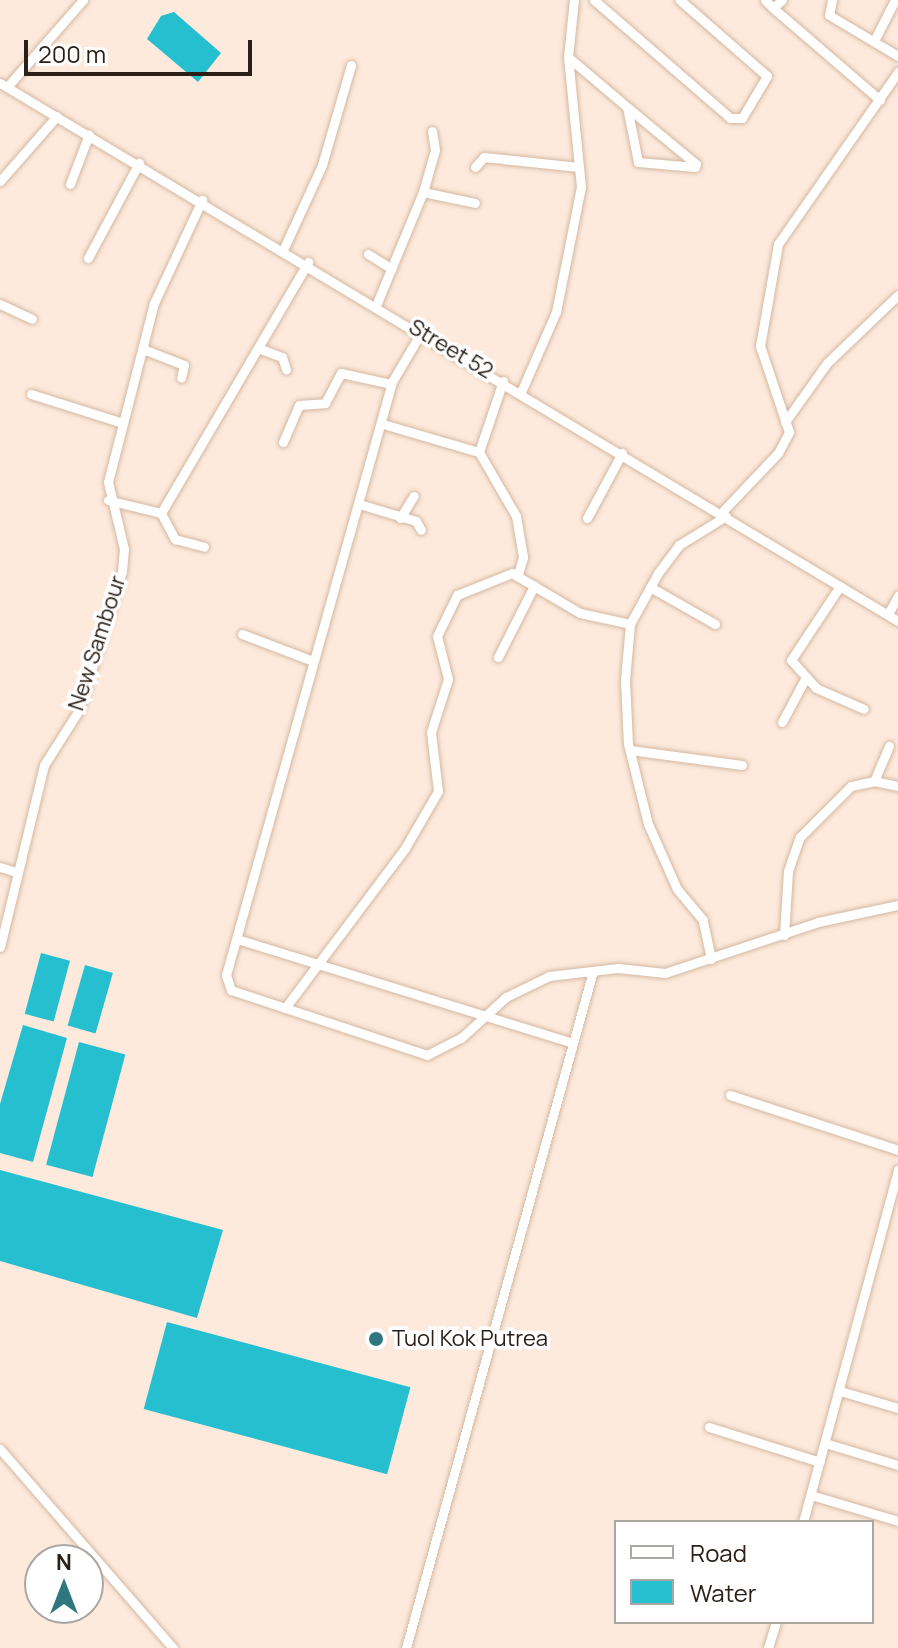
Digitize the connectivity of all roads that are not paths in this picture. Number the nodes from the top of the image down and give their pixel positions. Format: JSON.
{"nodes":[{"id":1,"x":83,"y":0,"type":"edge"},
{"id":2,"x":574,"y":0,"type":"edge"},
{"id":3,"x":594,"y":0,"type":"edge"},
{"id":4,"x":680,"y":0,"type":"edge"},
{"id":5,"x":765,"y":0,"type":"edge"},
{"id":6,"x":782,"y":0,"type":"edge"},
{"id":7,"x":832,"y":0,"type":"edge"},
{"id":8,"x":895,"y":0,"type":"edge"},
{"id":9,"x":773,"y":8,"type":"junction"},
{"id":10,"x":874,"y":41,"type":"junction"},
{"id":11,"x":898,"y":56,"type":"edge"},
{"id":12,"x":568,"y":57,"type":"junction"},
{"id":13,"x":351,"y":65,"type":"dead end"},
{"id":14,"x":898,"y":72,"type":"edge"},
{"id":15,"x":4,"y":85,"type":"edge"},
{"id":16,"x":880,"y":100,"type":"junction"},
{"id":17,"x":627,"y":107,"type":"junction"},
{"id":18,"x":57,"y":116,"type":"junction"},
{"id":19,"x":432,"y":131,"type":"dead end"},
{"id":20,"x":89,"y":134,"type":"junction"},
{"id":21,"x":139,"y":163,"type":"junction"},
{"id":22,"x":475,"y":167,"type":"dead end"},
{"id":23,"x":578,"y":167,"type":"junction"},
{"id":24,"x":0,"y":181,"type":"edge"},
{"id":25,"x":70,"y":184,"type":"dead end"},
{"id":26,"x":423,"y":192,"type":"junction"},
{"id":27,"x":202,"y":200,"type":"junction"},
{"id":28,"x":475,"y":203,"type":"dead end"},
{"id":29,"x":284,"y":248,"type":"junction"},
{"id":30,"x":368,"y":254,"type":"dead end"},
{"id":31,"x":88,"y":258,"type":"dead end"},
{"id":32,"x":308,"y":262,"type":"junction"},
{"id":33,"x":392,"y":269,"type":"junction"},
{"id":34,"x":898,"y":295,"type":"edge"},
{"id":35,"x":377,"y":303,"type":"junction"},
{"id":36,"x":0,"y":304,"type":"edge"},
{"id":37,"x":32,"y":319,"type":"dead end"},
{"id":38,"x":422,"y":331,"type":"junction"},
{"id":39,"x":258,"y":348,"type":"junction"},
{"id":40,"x":143,"y":349,"type":"junction"},
{"id":41,"x":286,"y":369,"type":"dead end"},
{"id":42,"x":181,"y":378,"type":"dead end"},
{"id":43,"x":503,"y":381,"type":"junction"},
{"id":44,"x":391,"y":384,"type":"junction"},
{"id":45,"x":521,"y":392,"type":"junction"},
{"id":46,"x":31,"y":394,"type":"dead end"},
{"id":47,"x":785,"y":422,"type":"junction"},
{"id":48,"x":123,"y":423,"type":"junction"},
{"id":49,"x":383,"y":424,"type":"junction"},
{"id":50,"x":283,"y":442,"type":"dead end"},
{"id":51,"x":479,"y":452,"type":"junction"},
{"id":52,"x":622,"y":453,"type":"junction"},
{"id":53,"x":414,"y":496,"type":"dead end"},
{"id":54,"x":108,"y":500,"type":"junction"},
{"id":55,"x":359,"y":504,"type":"junction"},
{"id":56,"x":161,"y":513,"type":"junction"},
{"id":57,"x":723,"y":514,"type":"junction"},
{"id":58,"x":400,"y":518,"type":"junction"},
{"id":59,"x":587,"y":518,"type":"dead end"},
{"id":60,"x":421,"y":530,"type":"dead end"},
{"id":61,"x":204,"y":547,"type":"dead end"},
{"id":62,"x":518,"y":575,"type":"junction"},
{"id":63,"x":534,"y":586,"type":"junction"},
{"id":64,"x":840,"y":586,"type":"junction"},
{"id":65,"x":650,"y":587,"type":"junction"},
{"id":66,"x":898,"y":596,"type":"edge"},
{"id":67,"x":888,"y":614,"type":"junction"},
{"id":68,"x":898,"y":621,"type":"edge"},
{"id":69,"x":630,"y":624,"type":"junction"},
{"id":70,"x":715,"y":624,"type":"dead end"},
{"id":71,"x":242,"y":634,"type":"dead end"},
{"id":72,"x":498,"y":657,"type":"dead end"},
{"id":73,"x":313,"y":661,"type":"junction"},
{"id":74,"x":806,"y":677,"type":"junction"},
{"id":75,"x":864,"y":709,"type":"dead end"},
{"id":76,"x":782,"y":722,"type":"dead end"},
{"id":77,"x":889,"y":746,"type":"dead end"},
{"id":78,"x":630,"y":750,"type":"junction"},
{"id":79,"x":742,"y":765,"type":"dead end"},
{"id":80,"x":874,"y":781,"type":"junction"},
{"id":81,"x":898,"y":786,"type":"edge"},
{"id":82,"x":0,"y":867,"type":"edge"},
{"id":83,"x":16,"y":872,"type":"junction"},
{"id":84,"x":898,"y":905,"type":"edge"},
{"id":85,"x":784,"y":935,"type":"junction"},
{"id":86,"x":237,"y":939,"type":"junction"},
{"id":87,"x":0,"y":947,"type":"edge"},
{"id":88,"x":711,"y":959,"type":"junction"},
{"id":89,"x":320,"y":965,"type":"junction"},
{"id":90,"x":593,"y":971,"type":"junction"},
{"id":91,"x":285,"y":1008,"type":"junction"},
{"id":92,"x":485,"y":1017,"type":"junction"},
{"id":93,"x":572,"y":1043,"type":"junction"},
{"id":94,"x":730,"y":1095,"type":"dead end"},
{"id":95,"x":898,"y":1150,"type":"edge"},
{"id":96,"x":898,"y":1170,"type":"edge"},
{"id":97,"x":840,"y":1391,"type":"junction"},
{"id":98,"x":898,"y":1408,"type":"edge"},
{"id":99,"x":709,"y":1427,"type":"dead end"},
{"id":100,"x":825,"y":1443,"type":"junction"},
{"id":101,"x":0,"y":1449,"type":"edge"},
{"id":102,"x":820,"y":1462,"type":"junction"},
{"id":103,"x":898,"y":1465,"type":"edge"},
{"id":104,"x":811,"y":1495,"type":"junction"},
{"id":105,"x":804,"y":1520,"type":"edge"},
{"id":106,"x":898,"y":1521,"type":"edge"},
{"id":107,"x":775,"y":1624,"type":"edge"},
{"id":108,"x":173,"y":1648,"type":"edge"},
{"id":109,"x":406,"y":1648,"type":"edge"},
{"id":110,"x":768,"y":1648,"type":"edge"}],
"edges":[{"from":1,"to":15,"type":"street"},
{"from":2,"to":12,"type":"street"},
{"from":3,"to":4,"type":"street"},
{"from":5,"to":9,"type":"street"},
{"from":6,"to":9,"type":"street"},
{"from":7,"to":10,"type":"street"},
{"from":8,"to":10,"type":"street"},
{"from":9,"to":16,"type":"street"},
{"from":10,"to":11,"type":"street"},
{"from":12,"to":17,"type":"street"},
{"from":12,"to":23,"type":"street"},
{"from":13,"to":29,"type":"street"},
{"from":14,"to":16,"type":"street"},
{"from":15,"to":18,"type":"street","name":"Street 52"},
{"from":16,"to":47,"type":"street"},
{"from":17,"to":17,"type":"street"},
{"from":18,"to":20,"type":"street","name":"Street 52"},
{"from":18,"to":24,"type":"street"},
{"from":19,"to":26,"type":"street"},
{"from":20,"to":21,"type":"street","name":"Street 52"},
{"from":20,"to":25,"type":"street"},
{"from":21,"to":27,"type":"street","name":"Street 52"},
{"from":21,"to":31,"type":"street"},
{"from":22,"to":23,"type":"street"},
{"from":23,"to":45,"type":"street"},
{"from":26,"to":28,"type":"street"},
{"from":26,"to":33,"type":"street"},
{"from":27,"to":29,"type":"street","name":"Street 52"},
{"from":27,"to":40,"type":"street","name":"New Sambour"},
{"from":29,"to":32,"type":"street","name":"Street 52"},
{"from":30,"to":33,"type":"street"},
{"from":32,"to":35,"type":"street","name":"Street 52"},
{"from":32,"to":39,"type":"street"},
{"from":33,"to":35,"type":"street"},
{"from":34,"to":47,"type":"street"},
{"from":35,"to":38,"type":"street","name":"Street 52"},
{"from":36,"to":37,"type":"street"},
{"from":38,"to":43,"type":"street","name":"Street 52"},
{"from":38,"to":44,"type":"street"},
{"from":39,"to":41,"type":"street"},
{"from":39,"to":56,"type":"street"},
{"from":40,"to":42,"type":"street"},
{"from":40,"to":48,"type":"street","name":"New Sambour"},
{"from":43,"to":45,"type":"street","name":"Street 52"},
{"from":43,"to":51,"type":"street"},
{"from":44,"to":49,"type":"street"},
{"from":44,"to":50,"type":"street"},
{"from":45,"to":52,"type":"street","name":"Street 52"},
{"from":46,"to":48,"type":"street"},
{"from":47,"to":57,"type":"street"},
{"from":48,"to":54,"type":"street","name":"New Sambour"},
{"from":49,"to":51,"type":"street"},
{"from":49,"to":55,"type":"street"},
{"from":51,"to":62,"type":"street"},
{"from":52,"to":57,"type":"street","name":"Street 52"},
{"from":52,"to":59,"type":"street"},
{"from":53,"to":58,"type":"street"},
{"from":54,"to":56,"type":"street"},
{"from":54,"to":83,"type":"street","name":"New Sambour"},
{"from":55,"to":58,"type":"street"},
{"from":55,"to":73,"type":"street"},
{"from":56,"to":61,"type":"street"},
{"from":57,"to":64,"type":"street","name":"Street 52"},
{"from":57,"to":65,"type":"street"},
{"from":58,"to":60,"type":"street"},
{"from":62,"to":63,"type":"street"},
{"from":62,"to":89,"type":"street"},
{"from":63,"to":69,"type":"street"},
{"from":63,"to":72,"type":"street"},
{"from":64,"to":67,"type":"street","name":"Street 52"},
{"from":64,"to":74,"type":"street"},
{"from":65,"to":69,"type":"street"},
{"from":65,"to":70,"type":"street"},
{"from":66,"to":67,"type":"street"},
{"from":67,"to":68,"type":"street","name":"Street 52"},
{"from":69,"to":78,"type":"street"},
{"from":71,"to":73,"type":"street"},
{"from":73,"to":86,"type":"street"},
{"from":74,"to":75,"type":"street"},
{"from":74,"to":76,"type":"street"},
{"from":77,"to":80,"type":"street"},
{"from":78,"to":79,"type":"street"},
{"from":78,"to":88,"type":"street"},
{"from":80,"to":81,"type":"street"},
{"from":80,"to":85,"type":"street"},
{"from":82,"to":83,"type":"street"},
{"from":83,"to":87,"type":"street","name":"New Sambour"},
{"from":84,"to":85,"type":"street"},
{"from":85,"to":88,"type":"street"},
{"from":86,"to":89,"type":"street"},
{"from":86,"to":91,"type":"street"},
{"from":88,"to":90,"type":"street"},
{"from":89,"to":91,"type":"street"},
{"from":89,"to":92,"type":"street"},
{"from":90,"to":92,"type":"street"},
{"from":90,"to":93,"type":"street"},
{"from":91,"to":92,"type":"street"},
{"from":92,"to":93,"type":"street"},
{"from":93,"to":109,"type":"street"},
{"from":94,"to":95,"type":"street"},
{"from":96,"to":97,"type":"street"},
{"from":97,"to":98,"type":"street"},
{"from":97,"to":100,"type":"street"},
{"from":99,"to":102,"type":"street"},
{"from":100,"to":102,"type":"street"},
{"from":100,"to":103,"type":"street"},
{"from":101,"to":108,"type":"street"},
{"from":102,"to":104,"type":"street"},
{"from":104,"to":105,"type":"street"},
{"from":104,"to":106,"type":"street"},
{"from":107,"to":110,"type":"street"}]}
